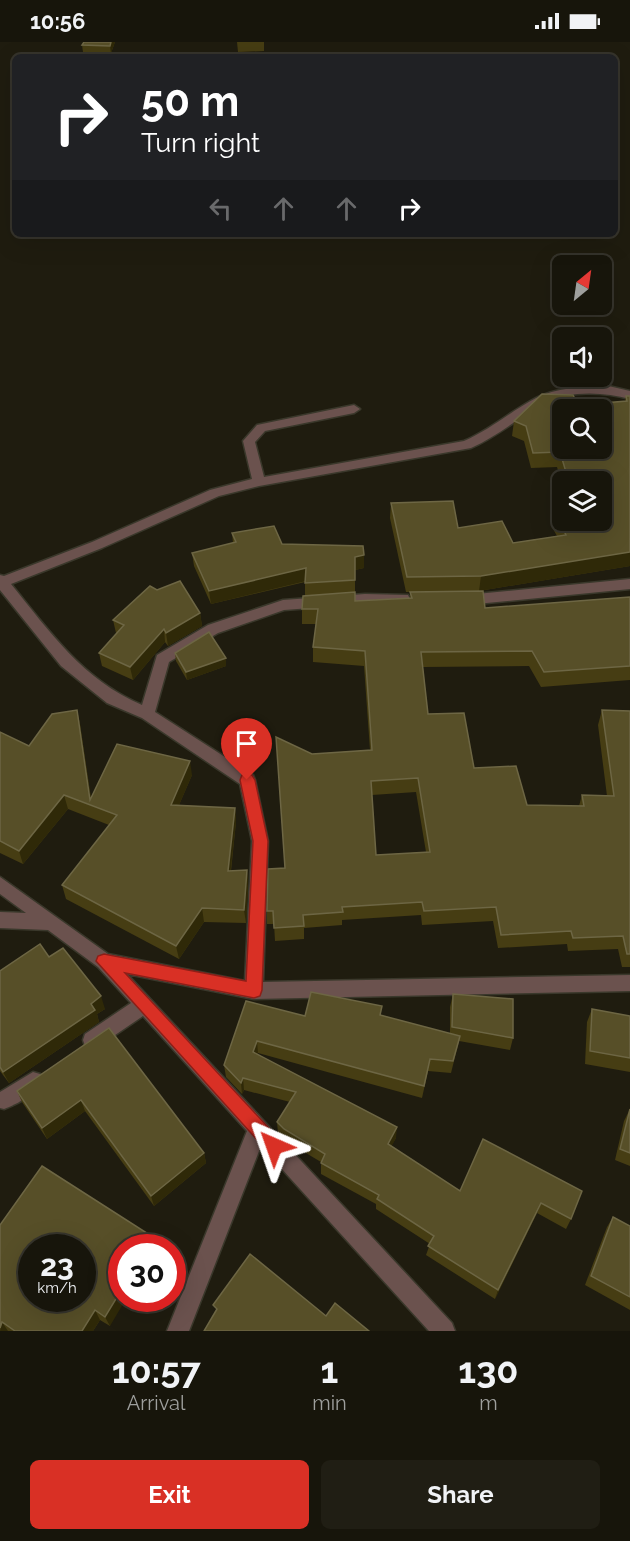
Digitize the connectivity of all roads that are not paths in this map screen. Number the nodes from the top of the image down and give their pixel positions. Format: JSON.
{"nodes":[{"id":1,"x":630,"y":395,"type":"edge"},
{"id":2,"x":354,"y":409,"type":"dead end"},
{"id":3,"x":259,"y":482,"type":"junction"},
{"id":4,"x":1,"y":582,"type":"edge"},
{"id":5,"x":630,"y":584,"type":"edge"},
{"id":6,"x":413,"y":600,"type":"edge"},
{"id":7,"x":448,"y":600,"type":"edge"},
{"id":8,"x":147,"y":714,"type":"junction"},
{"id":9,"x":0,"y":884,"type":"edge"},
{"id":10,"x":0,"y":920,"type":"edge"},
{"id":11,"x":51,"y":922,"type":"junction"},
{"id":12,"x":104,"y":961,"type":"junction"},
{"id":13,"x":630,"y":983,"type":"edge"},
{"id":14,"x":254,"y":990,"type":"junction"},
{"id":15,"x":144,"y":1005,"type":"junction"},
{"id":16,"x":79,"y":1049,"type":"edge"},
{"id":17,"x":51,"y":1069,"type":"edge"},
{"id":18,"x":4,"y":1100,"type":"dead end"},
{"id":19,"x":258,"y":1129,"type":"junction"},
{"id":20,"x":178,"y":1331,"type":"edge"},
{"id":21,"x":444,"y":1331,"type":"edge"}],
"edges":[{"from":1,"to":3,"type":"street"},
{"from":2,"to":3,"type":"street"},
{"from":3,"to":4,"type":"street"},
{"from":4,"to":8,"type":"street"},
{"from":5,"to":7,"type":"street"},
{"from":6,"to":8,"type":"street"},
{"from":8,"to":14,"type":"street"},
{"from":9,"to":11,"type":"street"},
{"from":10,"to":11,"type":"street"},
{"from":11,"to":12,"type":"street"},
{"from":12,"to":14,"type":"street"},
{"from":12,"to":15,"type":"street"},
{"from":13,"to":14,"type":"street"},
{"from":15,"to":16,"type":"street"},
{"from":15,"to":19,"type":"street"},
{"from":17,"to":18,"type":"street"},
{"from":19,"to":20,"type":"street"},
{"from":19,"to":21,"type":"street"}]}
